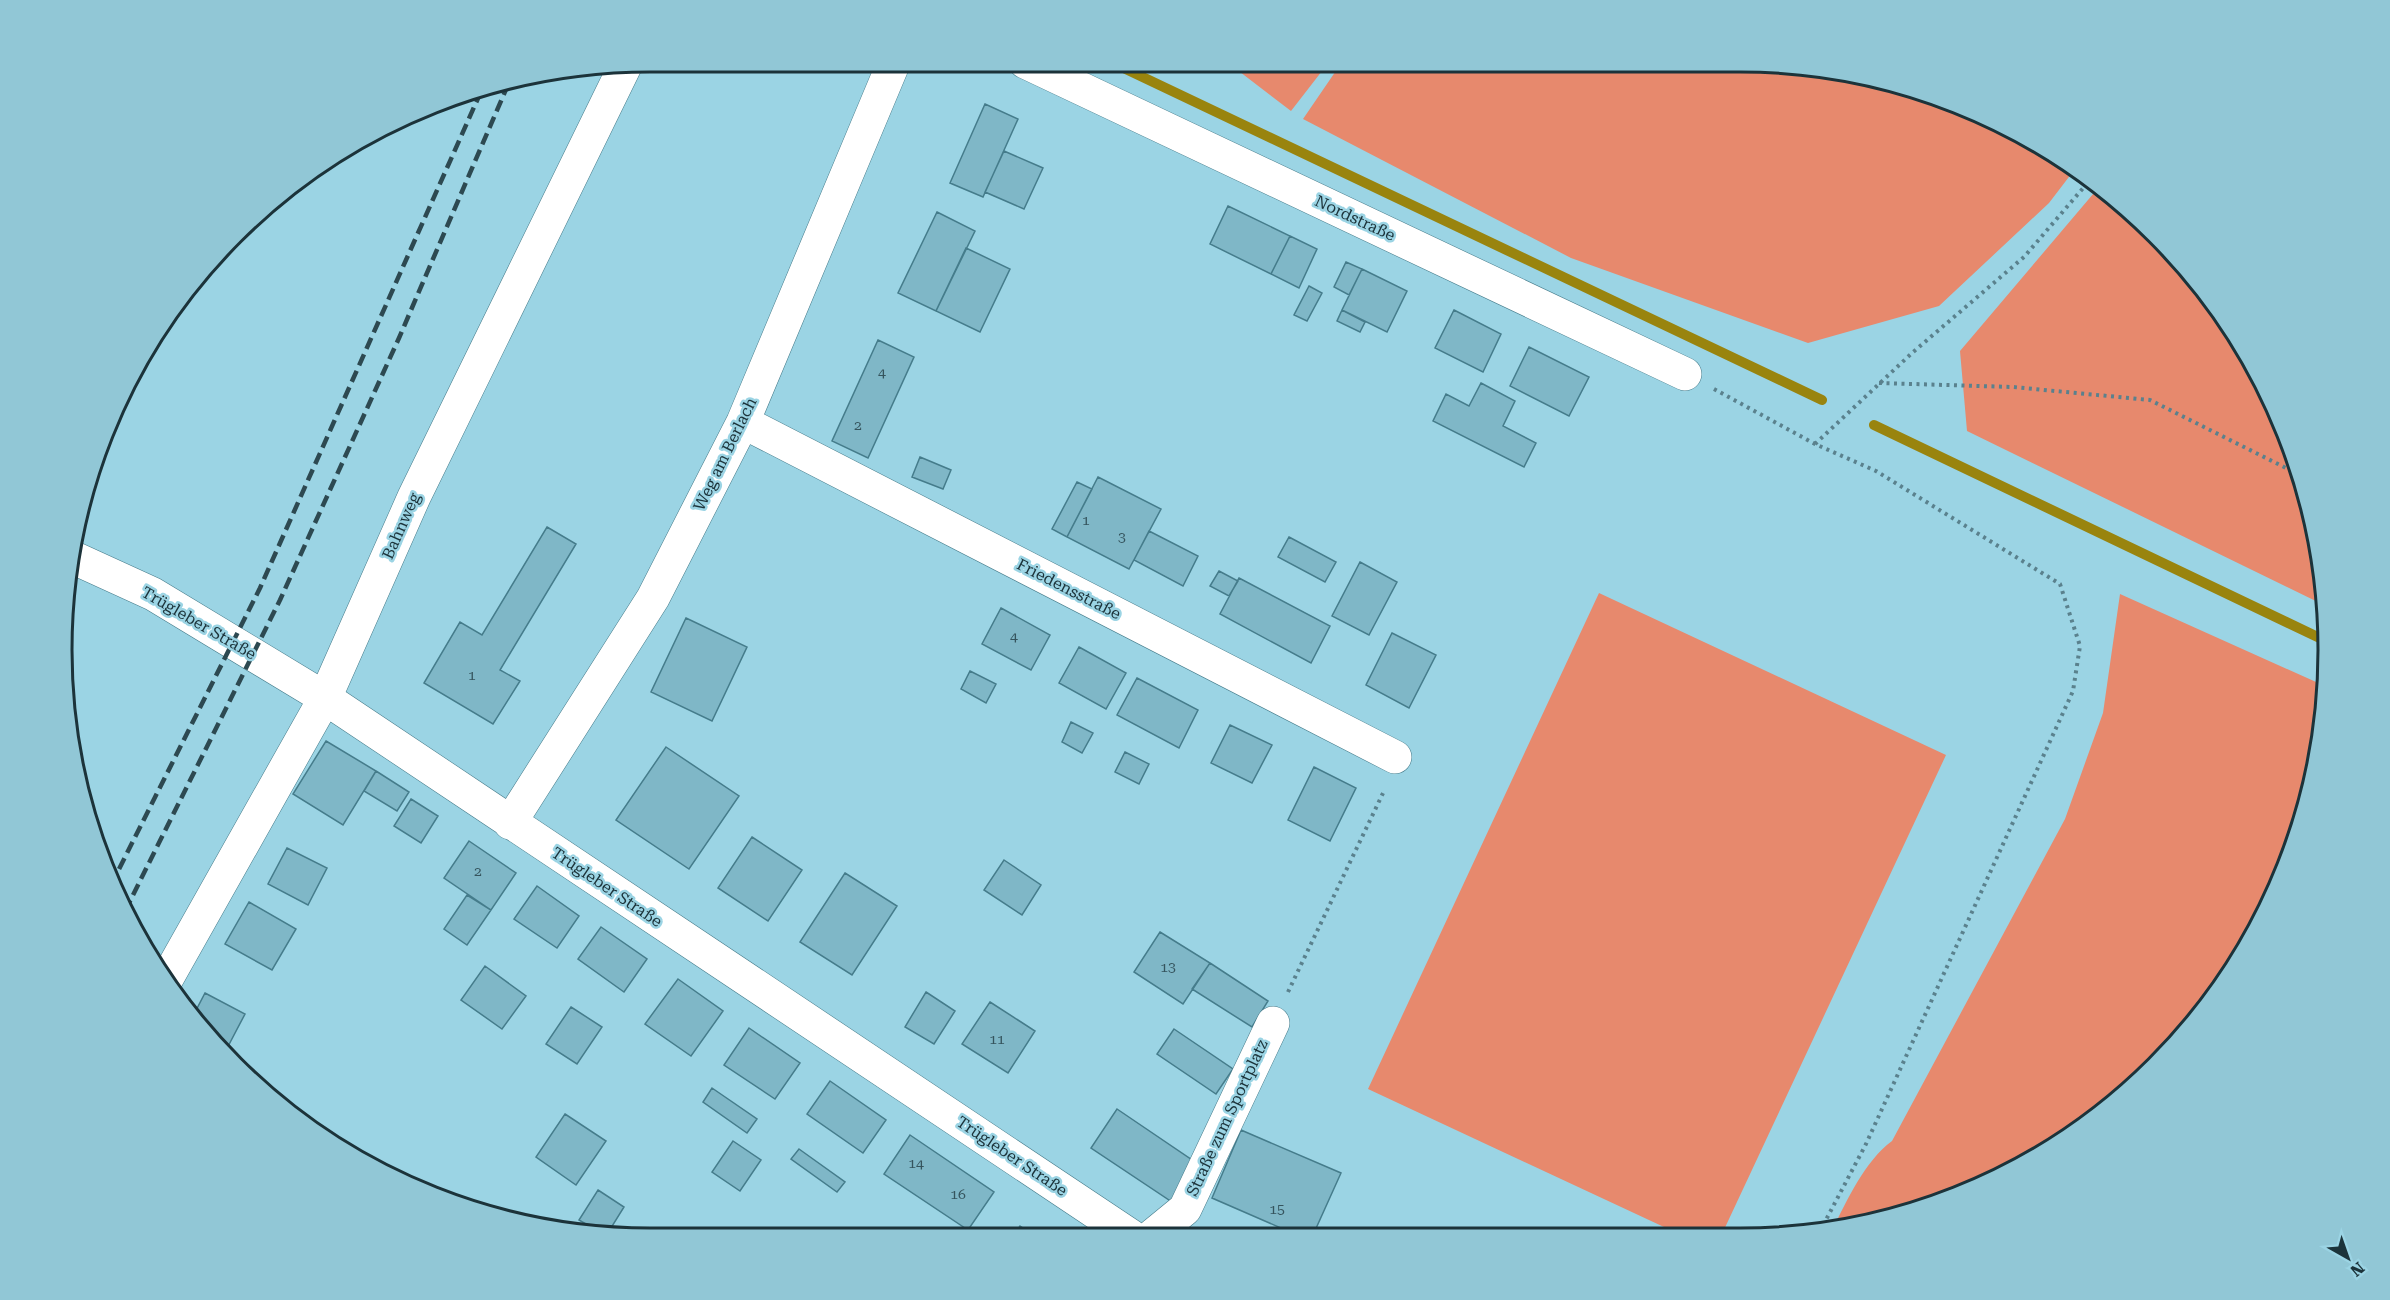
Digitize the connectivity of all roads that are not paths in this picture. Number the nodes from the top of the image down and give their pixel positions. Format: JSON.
{"nodes":[{"id":1,"x":890,"y":72,"type":"edge"},
{"id":2,"x":1046,"y":72,"type":"edge"},
{"id":3,"x":622,"y":73,"type":"edge"},
{"id":4,"x":1685,"y":374,"type":"road end"},
{"id":5,"x":743,"y":422,"type":"junction"},
{"id":6,"x":79,"y":560,"type":"edge"},
{"id":7,"x":325,"y":698,"type":"junction"},
{"id":8,"x":1395,"y":757,"type":"road end"},
{"id":9,"x":510,"y":823,"type":"junction"},
{"id":10,"x":170,"y":973,"type":"edge"},
{"id":11,"x":1273,"y":1023,"type":"road end"},
{"id":12,"x":1119,"y":1228,"type":"edge"},
{"id":13,"x":1162,"y":1228,"type":"edge"}],
"edges":[{"from":1,"to":5,"type":"street","name":"Weg am Berlach"},
{"from":2,"to":4,"type":"street","name":"Nordstraße"},
{"from":3,"to":7,"type":"street","name":"Bahnweg"},
{"from":5,"to":8,"type":"street","name":"Friedensstraße"},
{"from":5,"to":9,"type":"street","name":"Weg am Berlach"},
{"from":6,"to":7,"type":"street","name":"Trügleber Straße"},
{"from":7,"to":9,"type":"street","name":"Trügleber Straße"},
{"from":7,"to":10,"type":"street","name":"Bahnweg"},
{"from":9,"to":12,"type":"street","name":"Trügleber Straße"},
{"from":11,"to":13,"type":"street","name":"Straße zum Sportplatz"}]}
